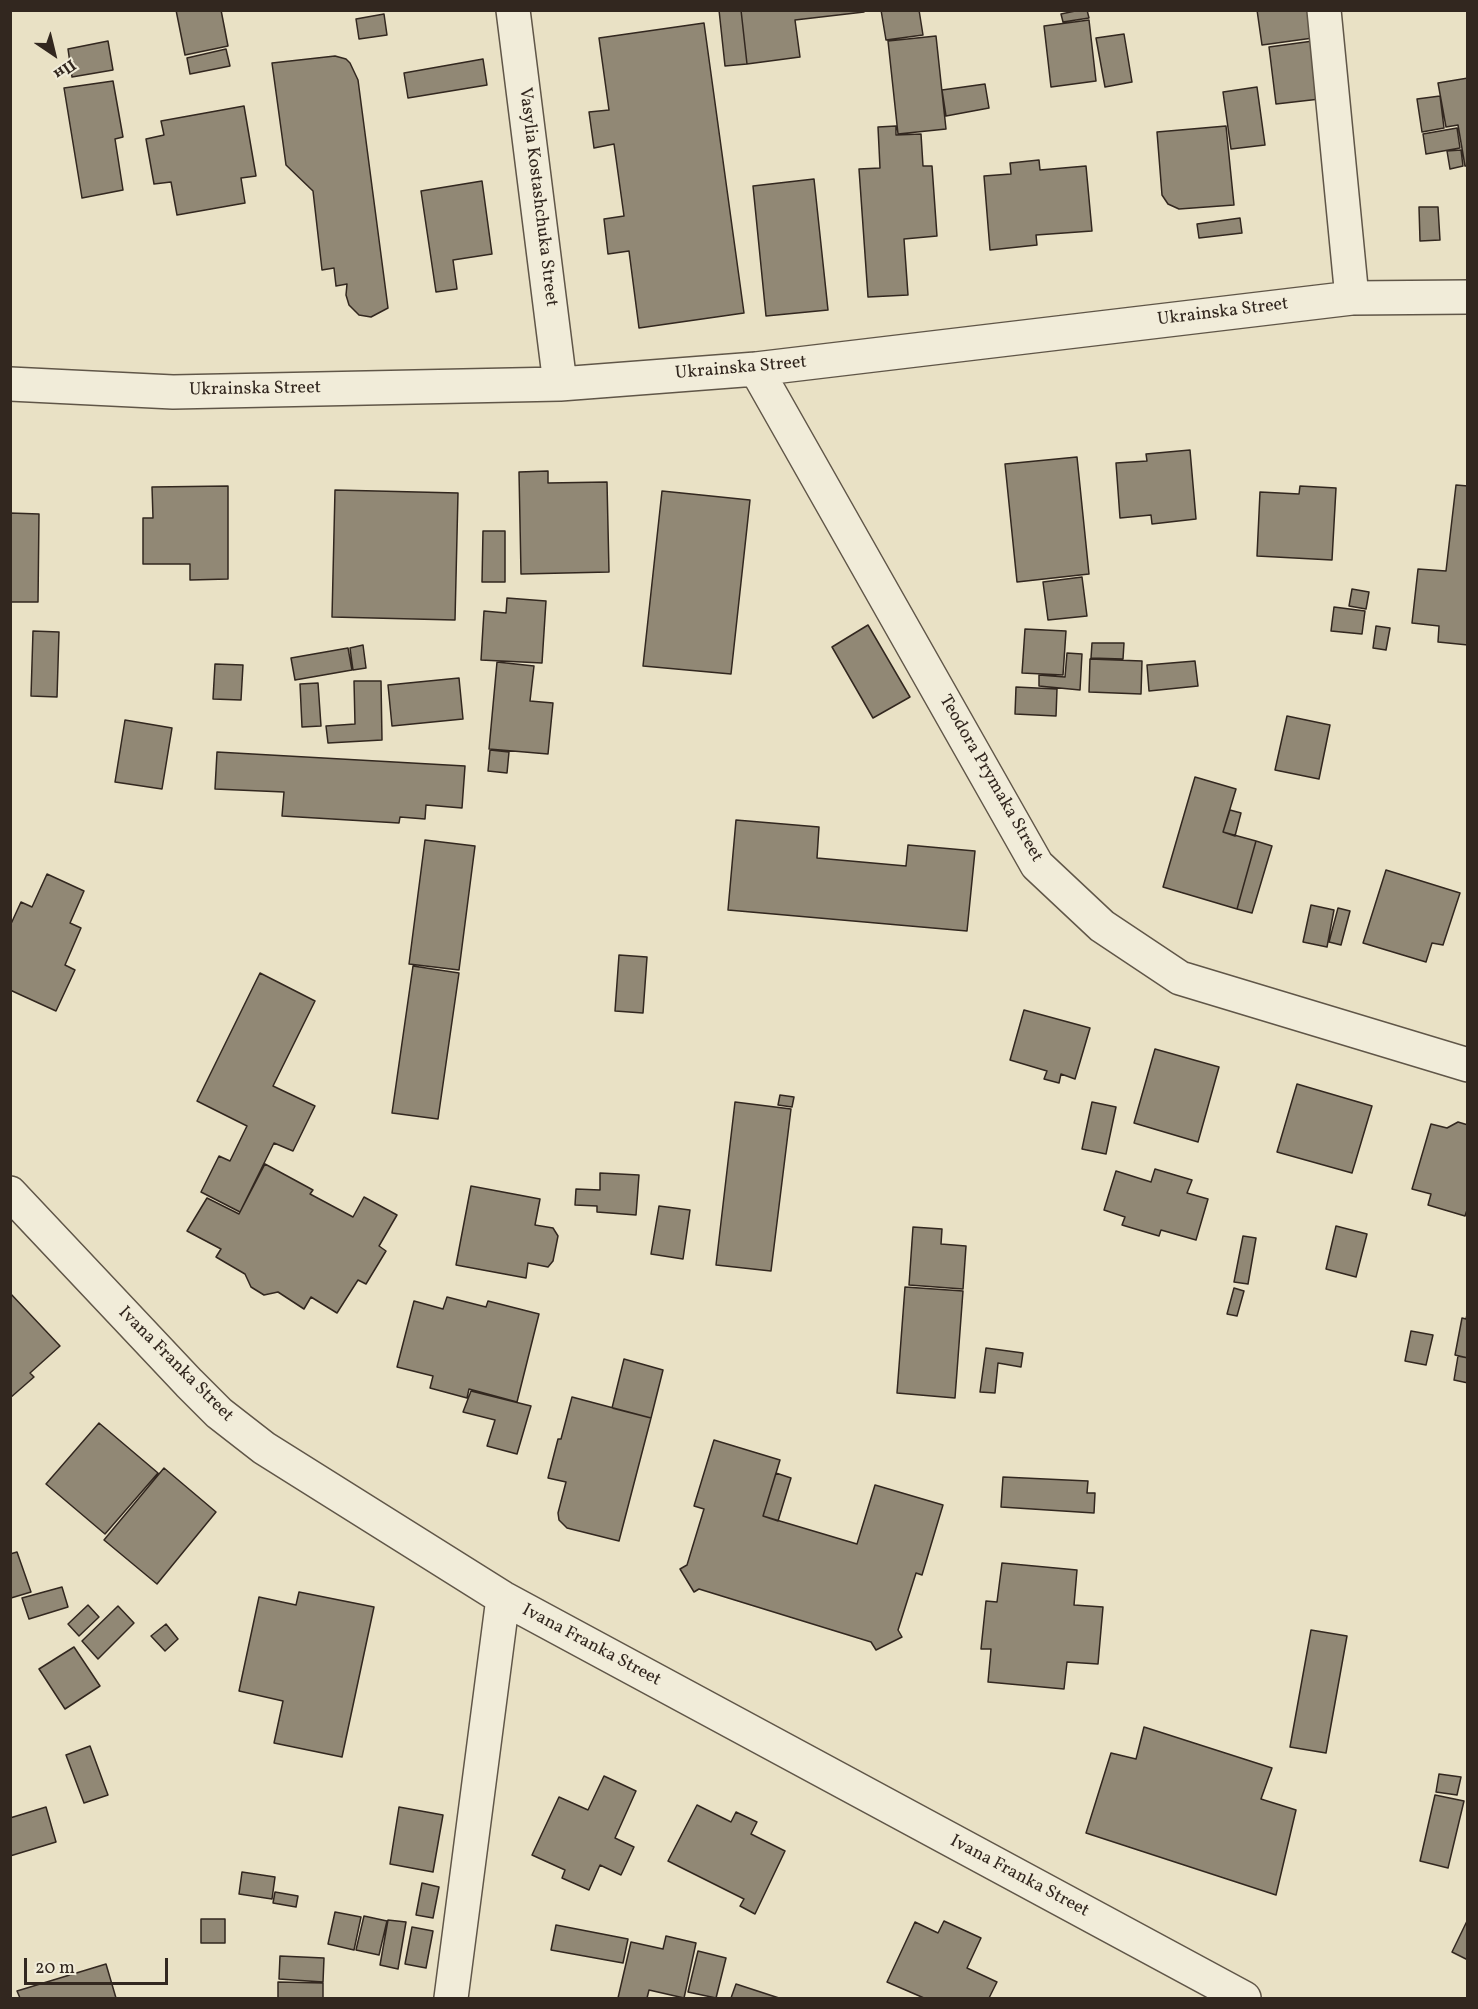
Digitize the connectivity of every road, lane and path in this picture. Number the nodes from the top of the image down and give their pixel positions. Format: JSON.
{"nodes":[{"id":1,"x":513,"y":10,"type":"edge"},
{"id":2,"x":1324,"y":10,"type":"edge"},
{"id":3,"x":1467,"y":297,"type":"edge"},
{"id":4,"x":1352,"y":298,"type":"junction"},
{"id":5,"x":756,"y":369,"type":"junction"},
{"id":6,"x":10,"y":384,"type":"edge"},
{"id":7,"x":560,"y":384,"type":"junction"},
{"id":8,"x":1467,"y":1065,"type":"edge"},
{"id":9,"x":10,"y":1193,"type":"edge"},
{"id":10,"x":503,"y":1598,"type":"junction"},
{"id":11,"x":451,"y":1998,"type":"edge"},
{"id":12,"x":1244,"y":1998,"type":"edge"}],
"edges":[{"from":1,"to":7,"type":"street","name":"Vasylia Kostashchuka Street"},
{"from":2,"to":4,"type":"street"},
{"from":3,"to":4,"type":"street","name":"Ukrainska Street"},
{"from":4,"to":5,"type":"street","name":"Ukrainska Street"},
{"from":5,"to":7,"type":"street","name":"Ukrainska Street"},
{"from":5,"to":8,"type":"street","name":"Teodora Prymaka Street"},
{"from":6,"to":7,"type":"street","name":"Ukrainska Street"},
{"from":9,"to":10,"type":"street","name":"Ivana Franka Street"},
{"from":10,"to":11,"type":"street"},
{"from":10,"to":12,"type":"street","name":"Ivana Franka Street"}]}
